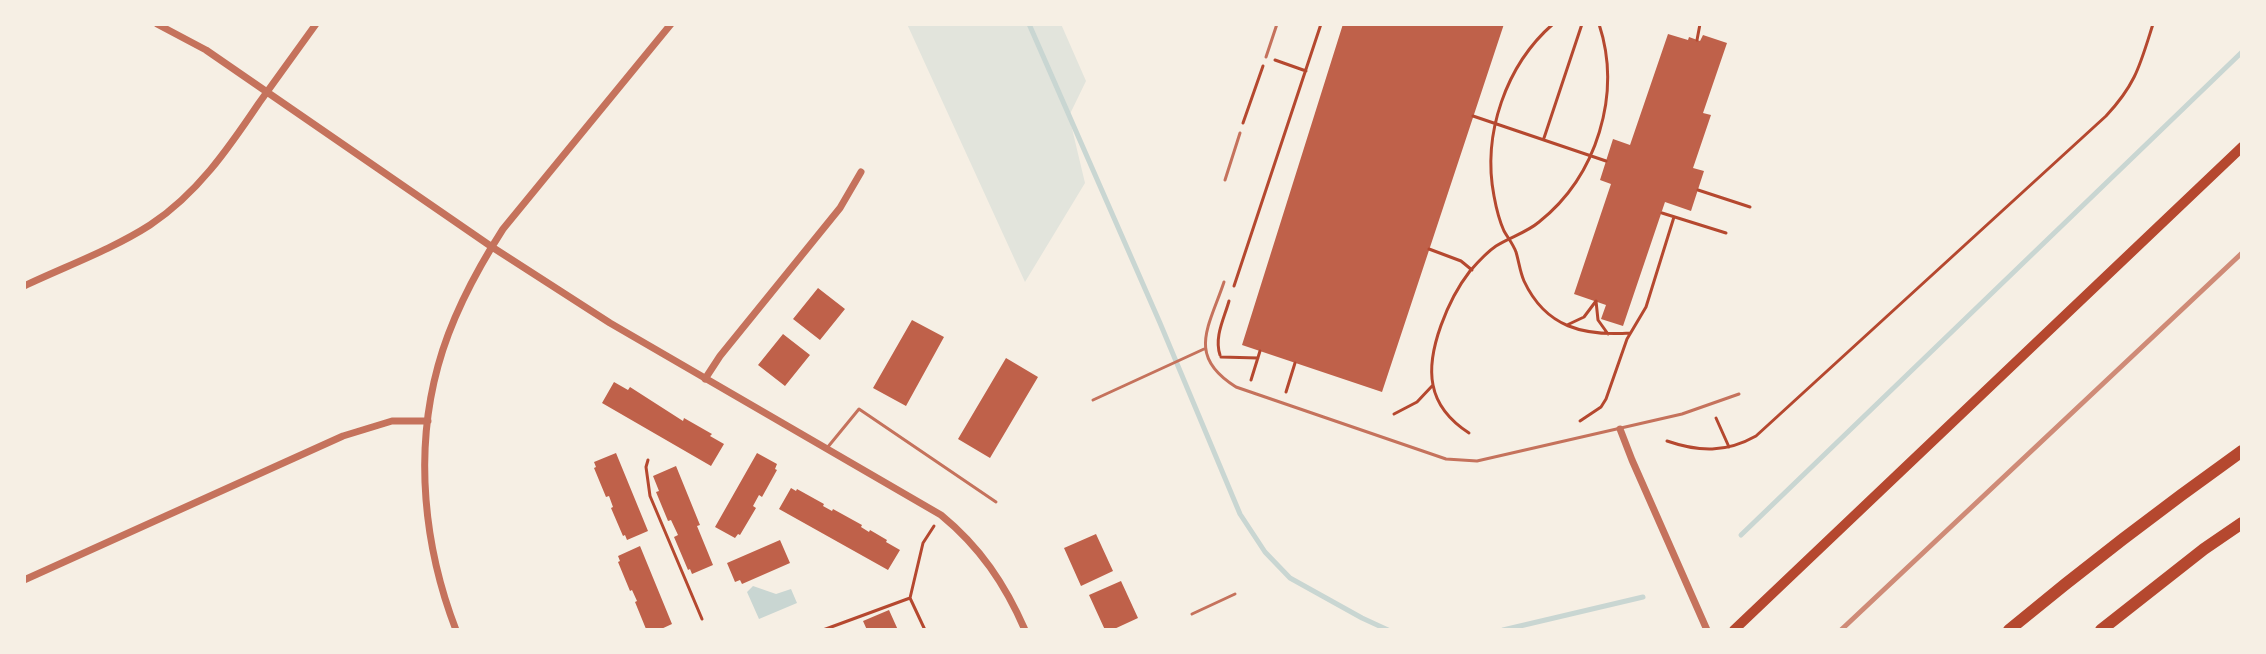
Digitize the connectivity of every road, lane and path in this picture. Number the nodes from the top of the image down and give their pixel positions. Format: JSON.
{"nodes":[{"id":1,"x":157,"y":24,"type":"edge"},
{"id":2,"x":316,"y":24,"type":"edge"},
{"id":3,"x":671,"y":24,"type":"edge"},
{"id":4,"x":1277,"y":24,"type":"edge"},
{"id":5,"x":1321,"y":24,"type":"edge"},
{"id":6,"x":1553,"y":24,"type":"edge"},
{"id":7,"x":1582,"y":24,"type":"edge"},
{"id":8,"x":1599,"y":24,"type":"edge"},
{"id":9,"x":1700,"y":24,"type":"edge"},
{"id":10,"x":2153,"y":24,"type":"edge"},
{"id":11,"x":1697,"y":40,"type":"dead end"},
{"id":12,"x":1266,"y":57,"type":"junction"},
{"id":13,"x":1306,"y":71,"type":"junction"},
{"id":14,"x":268,"y":91,"type":"junction"},
{"id":15,"x":1473,"y":116,"type":"dead end"},
{"id":16,"x":1495,"y":124,"type":"junction"},
{"id":17,"x":1240,"y":133,"type":"joint"},
{"id":18,"x":1543,"y":140,"type":"junction"},
{"id":19,"x":2242,"y":147,"type":"edge"},
{"id":20,"x":1590,"y":156,"type":"junction"},
{"id":21,"x":1606,"y":161,"type":"dead end"},
{"id":22,"x":861,"y":172,"type":"dead end"},
{"id":23,"x":1225,"y":180,"type":"dead end"},
{"id":24,"x":1698,"y":190,"type":"dead end"},
{"id":25,"x":1750,"y":207,"type":"dead end"},
{"id":26,"x":1662,"y":213,"type":"dead end"},
{"id":27,"x":1674,"y":217,"type":"junction"},
{"id":28,"x":1726,"y":233,"type":"dead end"},
{"id":29,"x":1510,"y":240,"type":"junction"},
{"id":30,"x":492,"y":247,"type":"junction"},
{"id":31,"x":1429,"y":249,"type":"dead end"},
{"id":32,"x":1472,"y":270,"type":"junction"},
{"id":33,"x":1224,"y":282,"type":"dead end"},
{"id":34,"x":24,"y":286,"type":"edge"},
{"id":35,"x":1567,"y":325,"type":"junction"},
{"id":36,"x":1630,"y":333,"type":"junction"},
{"id":37,"x":1609,"y":335,"type":"junction"},
{"id":38,"x":1204,"y":349,"type":"junction"},
{"id":39,"x":1260,"y":351,"type":"dead end"},
{"id":40,"x":1221,"y":357,"type":"junction"},
{"id":41,"x":1258,"y":358,"type":"junction"},
{"id":42,"x":1295,"y":363,"type":"dead end"},
{"id":43,"x":1224,"y":365,"type":"dead end"},
{"id":44,"x":705,"y":379,"type":"junction"},
{"id":45,"x":1262,"y":384,"type":"dead end"},
{"id":46,"x":1433,"y":385,"type":"junction"},
{"id":47,"x":1739,"y":394,"type":"dead end"},
{"id":48,"x":1294,"y":395,"type":"dead end"},
{"id":49,"x":1093,"y":400,"type":"dead end"},
{"id":50,"x":1394,"y":414,"type":"dead end"},
{"id":51,"x":1716,"y":418,"type":"dead end"},
{"id":52,"x":428,"y":421,"type":"junction"},
{"id":53,"x":1580,"y":421,"type":"dead end"},
{"id":54,"x":1620,"y":429,"type":"junction"},
{"id":55,"x":1469,"y":433,"type":"dead end"},
{"id":56,"x":1667,"y":441,"type":"dead end"},
{"id":57,"x":827,"y":448,"type":"junction"},
{"id":58,"x":1729,"y":448,"type":"junction"},
{"id":59,"x":2242,"y":451,"type":"edge"},
{"id":60,"x":648,"y":460,"type":"dead end"},
{"id":61,"x":996,"y":502,"type":"dead end"},
{"id":62,"x":941,"y":515,"type":"junction"},
{"id":63,"x":2242,"y":523,"type":"edge"},
{"id":64,"x":24,"y":580,"type":"edge"},
{"id":65,"x":1235,"y":594,"type":"dead end"},
{"id":66,"x":910,"y":598,"type":"junction"},
{"id":67,"x":1192,"y":614,"type":"dead end"},
{"id":68,"x":702,"y":619,"type":"dead end"},
{"id":69,"x":844,"y":622,"type":"junction"},
{"id":70,"x":456,"y":630,"type":"edge"},
{"id":71,"x":823,"y":630,"type":"edge"},
{"id":72,"x":848,"y":630,"type":"edge"},
{"id":73,"x":925,"y":630,"type":"edge"},
{"id":74,"x":1025,"y":630,"type":"edge"},
{"id":75,"x":1707,"y":630,"type":"edge"},
{"id":76,"x":1734,"y":630,"type":"edge"},
{"id":77,"x":2009,"y":630,"type":"edge"},
{"id":78,"x":2101,"y":630,"type":"edge"}],
"edges":[{"from":1,"to":14,"type":"street"},
{"from":2,"to":14,"type":"street"},
{"from":3,"to":30,"type":"street"},
{"from":4,"to":12,"type":"lane"},
{"from":5,"to":13,"type":"path"},
{"from":6,"to":16,"type":"path"},
{"from":7,"to":18,"type":"path"},
{"from":8,"to":20,"type":"path"},
{"from":9,"to":11,"type":"path"},
{"from":10,"to":58,"type":"path"},
{"from":12,"to":13,"type":"path"},
{"from":12,"to":17,"type":"path"},
{"from":13,"to":40,"type":"path"},
{"from":14,"to":30,"type":"street"},
{"from":14,"to":34,"type":"street"},
{"from":15,"to":16,"type":"path"},
{"from":16,"to":18,"type":"path"},
{"from":16,"to":29,"type":"path"},
{"from":17,"to":23,"type":"lane"},
{"from":18,"to":20,"type":"path"},
{"from":19,"to":76,"type":"main road"},
{"from":20,"to":21,"type":"path"},
{"from":20,"to":29,"type":"path"},
{"from":22,"to":44,"type":"street"},
{"from":24,"to":25,"type":"path"},
{"from":26,"to":27,"type":"path"},
{"from":27,"to":28,"type":"path"},
{"from":27,"to":36,"type":"path"},
{"from":29,"to":32,"type":"path"},
{"from":29,"to":35,"type":"path"},
{"from":30,"to":44,"type":"street"},
{"from":30,"to":52,"type":"street"},
{"from":31,"to":32,"type":"path"},
{"from":32,"to":46,"type":"path"},
{"from":33,"to":38,"type":"lane"},
{"from":35,"to":37,"type":"path"},
{"from":35,"to":37,"type":"path"},
{"from":36,"to":37,"type":"path"},
{"from":36,"to":53,"type":"path"},
{"from":38,"to":49,"type":"lane"},
{"from":38,"to":54,"type":"lane"},
{"from":39,"to":41,"type":"path"},
{"from":40,"to":41,"type":"path"},
{"from":40,"to":43,"type":"path"},
{"from":41,"to":45,"type":"path"},
{"from":42,"to":48,"type":"path"},
{"from":44,"to":57,"type":"street"},
{"from":46,"to":50,"type":"path"},
{"from":46,"to":55,"type":"path"},
{"from":47,"to":54,"type":"lane"},
{"from":51,"to":58,"type":"path"},
{"from":52,"to":64,"type":"street"},
{"from":52,"to":70,"type":"street"},
{"from":54,"to":75,"type":"street"},
{"from":56,"to":58,"type":"path"},
{"from":57,"to":61,"type":"lane"},
{"from":57,"to":62,"type":"street"},
{"from":59,"to":77,"type":"highway"},
{"from":60,"to":68,"type":"path"},
{"from":62,"to":66,"type":"path"},
{"from":62,"to":74,"type":"street"},
{"from":63,"to":78,"type":"highway"},
{"from":65,"to":67,"type":"lane"},
{"from":66,"to":69,"type":"path"},
{"from":66,"to":73,"type":"path"},
{"from":69,"to":71,"type":"path"},
{"from":69,"to":72,"type":"path"}]}
